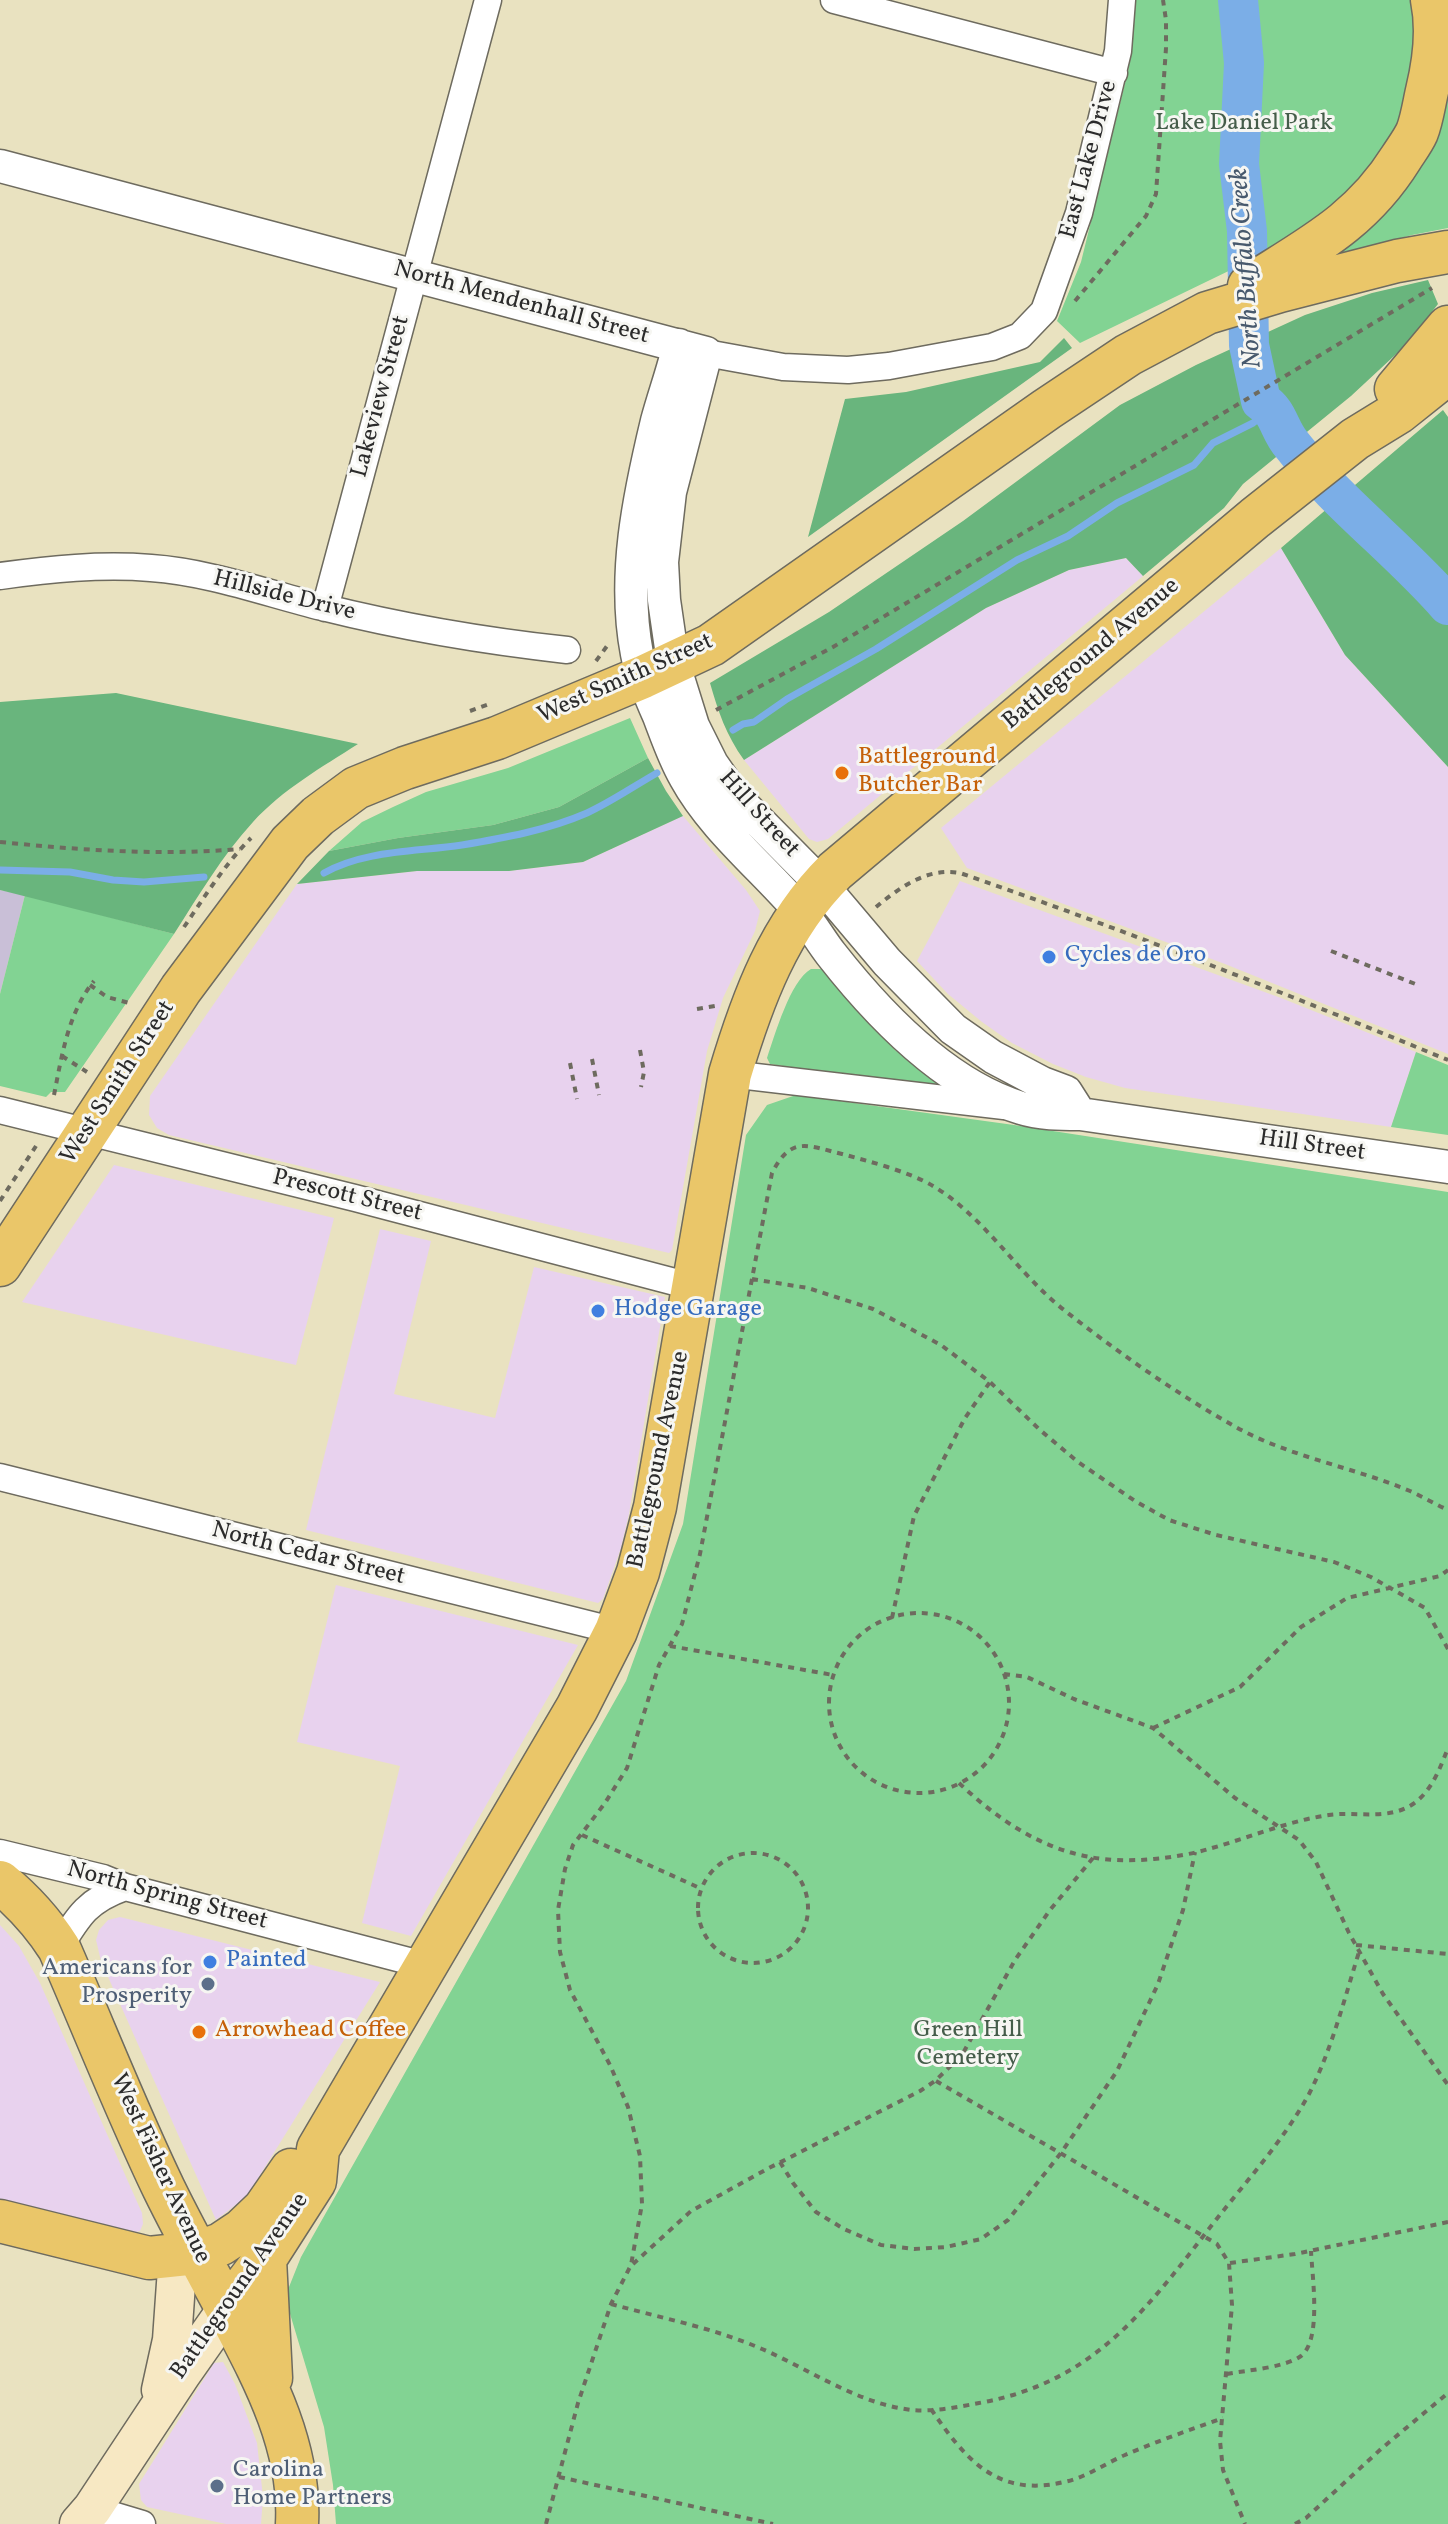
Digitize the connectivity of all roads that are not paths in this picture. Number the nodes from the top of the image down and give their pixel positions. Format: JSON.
{"nodes":[{"id":1,"x":488,"y":0,"type":"edge"},
{"id":2,"x":834,"y":0,"type":"edge"},
{"id":3,"x":1122,"y":0,"type":"edge"},
{"id":4,"x":1432,"y":0,"type":"edge"},
{"id":5,"x":1114,"y":73,"type":"junction"},
{"id":6,"x":0,"y":166,"type":"edge"},
{"id":7,"x":1443,"y":268,"type":"edge"},
{"id":8,"x":415,"y":276,"type":"junction"},
{"id":9,"x":1279,"y":279,"type":"junction"},
{"id":10,"x":1043,"y":314,"type":"joint"},
{"id":11,"x":1448,"y":327,"type":"edge"},
{"id":12,"x":693,"y":349,"type":"junction"},
{"id":13,"x":1448,"y":373,"type":"edge"},
{"id":14,"x":1355,"y":439,"type":"junction"},
{"id":15,"x":0,"y":576,"type":"edge"},
{"id":16,"x":325,"y":608,"type":"junction"},
{"id":17,"x":567,"y":650,"type":"dead end"},
{"id":18,"x":658,"y":669,"type":"junction"},
{"id":19,"x":811,"y":897,"type":"junction"},
{"id":20,"x":730,"y":1074,"type":"junction"},
{"id":21,"x":1023,"y":1109,"type":"junction"},
{"id":22,"x":0,"y":1110,"type":"edge"},
{"id":23,"x":1080,"y":1114,"type":"junction"},
{"id":24,"x":88,"y":1132,"type":"junction"},
{"id":25,"x":1448,"y":1167,"type":"edge"},
{"id":26,"x":0,"y":1265,"type":"edge"},
{"id":27,"x":694,"y":1287,"type":"junction"},
{"id":28,"x":0,"y":1477,"type":"edge"},
{"id":29,"x":616,"y":1631,"type":"junction"},
{"id":30,"x":0,"y":1853,"type":"edge"},
{"id":31,"x":0,"y":1882,"type":"edge"},
{"id":32,"x":125,"y":1887,"type":"junction"},
{"id":33,"x":59,"y":1948,"type":"junction"},
{"id":34,"x":428,"y":1966,"type":"junction"},
{"id":35,"x":318,"y":2149,"type":"junction"},
{"id":36,"x":0,"y":2221,"type":"edge"},
{"id":37,"x":187,"y":2254,"type":"junction"},
{"id":38,"x":265,"y":2259,"type":"junction"},
{"id":39,"x":227,"y":2309,"type":"junction"},
{"id":40,"x":271,"y":2396,"type":"junction"},
{"id":41,"x":156,"y":2412,"type":"junction"},
{"id":42,"x":85,"y":2517,"type":"edge"},
{"id":43,"x":142,"y":2524,"type":"edge"},
{"id":44,"x":297,"y":2524,"type":"edge"}],
"edges":[{"from":1,"to":8,"type":"street","name":"Lakeview Street"},
{"from":2,"to":5,"type":"street"},
{"from":3,"to":5,"type":"street","name":"East Lake Drive"},
{"from":4,"to":9,"type":"main road"},
{"from":5,"to":10,"type":"street","name":"East Lake Drive"},
{"from":6,"to":8,"type":"street","name":"North Mendenhall Street"},
{"from":7,"to":9,"type":"main road","name":"West Smith Street"},
{"from":8,"to":12,"type":"street","name":"North Mendenhall Street"},
{"from":8,"to":16,"type":"street","name":"Lakeview Street"},
{"from":9,"to":18,"type":"main road","name":"West Smith Street"},
{"from":10,"to":12,"type":"street","name":"North Mendenhall Street"},
{"from":11,"to":14,"type":"main road"},
{"from":12,"to":18,"type":"street","name":"Hill Street"},
{"from":13,"to":14,"type":"main road","name":"Battleground Avenue"},
{"from":14,"to":19,"type":"main road","name":"Battleground Avenue"},
{"from":15,"to":16,"type":"street","name":"Hillside Drive"},
{"from":16,"to":17,"type":"street","name":"Hillside Drive"},
{"from":18,"to":19,"type":"street","name":"Hill Street"},
{"from":18,"to":24,"type":"main road","name":"West Smith Street"},
{"from":19,"to":20,"type":"main road","name":"Battleground Avenue"},
{"from":19,"to":21,"type":"street","name":"Hill Street"},
{"from":19,"to":23,"type":"street","name":"Hill Street"},
{"from":20,"to":21,"type":"street","name":"Hill Street"},
{"from":20,"to":27,"type":"main road","name":"Battleground Avenue"},
{"from":21,"to":23,"type":"street","name":"Hill Street"},
{"from":22,"to":24,"type":"street","name":"Prescott Street"},
{"from":23,"to":25,"type":"street","name":"Hill Street"},
{"from":24,"to":26,"type":"main road","name":"West Smith Street"},
{"from":24,"to":27,"type":"street","name":"Prescott Street"},
{"from":27,"to":29,"type":"main road","name":"Battleground Avenue"},
{"from":28,"to":29,"type":"street","name":"North Cedar Street"},
{"from":29,"to":34,"type":"main road","name":"Battleground Avenue"},
{"from":30,"to":32,"type":"street","name":"North Spring Street"},
{"from":31,"to":33,"type":"main road","name":"West Fisher Avenue"},
{"from":32,"to":33,"type":"street"},
{"from":32,"to":34,"type":"street","name":"North Spring Street"},
{"from":33,"to":37,"type":"main road","name":"West Fisher Avenue"},
{"from":34,"to":35,"type":"main road","name":"Battleground Avenue"},
{"from":35,"to":37,"type":"main road"},
{"from":35,"to":38,"type":"main road","name":"Battleground Avenue"},
{"from":36,"to":37,"type":"main road"},
{"from":37,"to":39,"type":"main road","name":"West Fisher Avenue"},
{"from":37,"to":41,"type":"main road"},
{"from":38,"to":39,"type":"main road","name":"Battleground Avenue"},
{"from":38,"to":40,"type":"main road"},
{"from":39,"to":40,"type":"main road","name":"West Fisher Avenue"},
{"from":39,"to":41,"type":"main road","name":"Battleground Avenue"},
{"from":40,"to":44,"type":"main road","name":"West Fisher Avenue"},
{"from":41,"to":42,"type":"main road","name":"Battleground Avenue"},
{"from":42,"to":43,"type":"street"}]}
